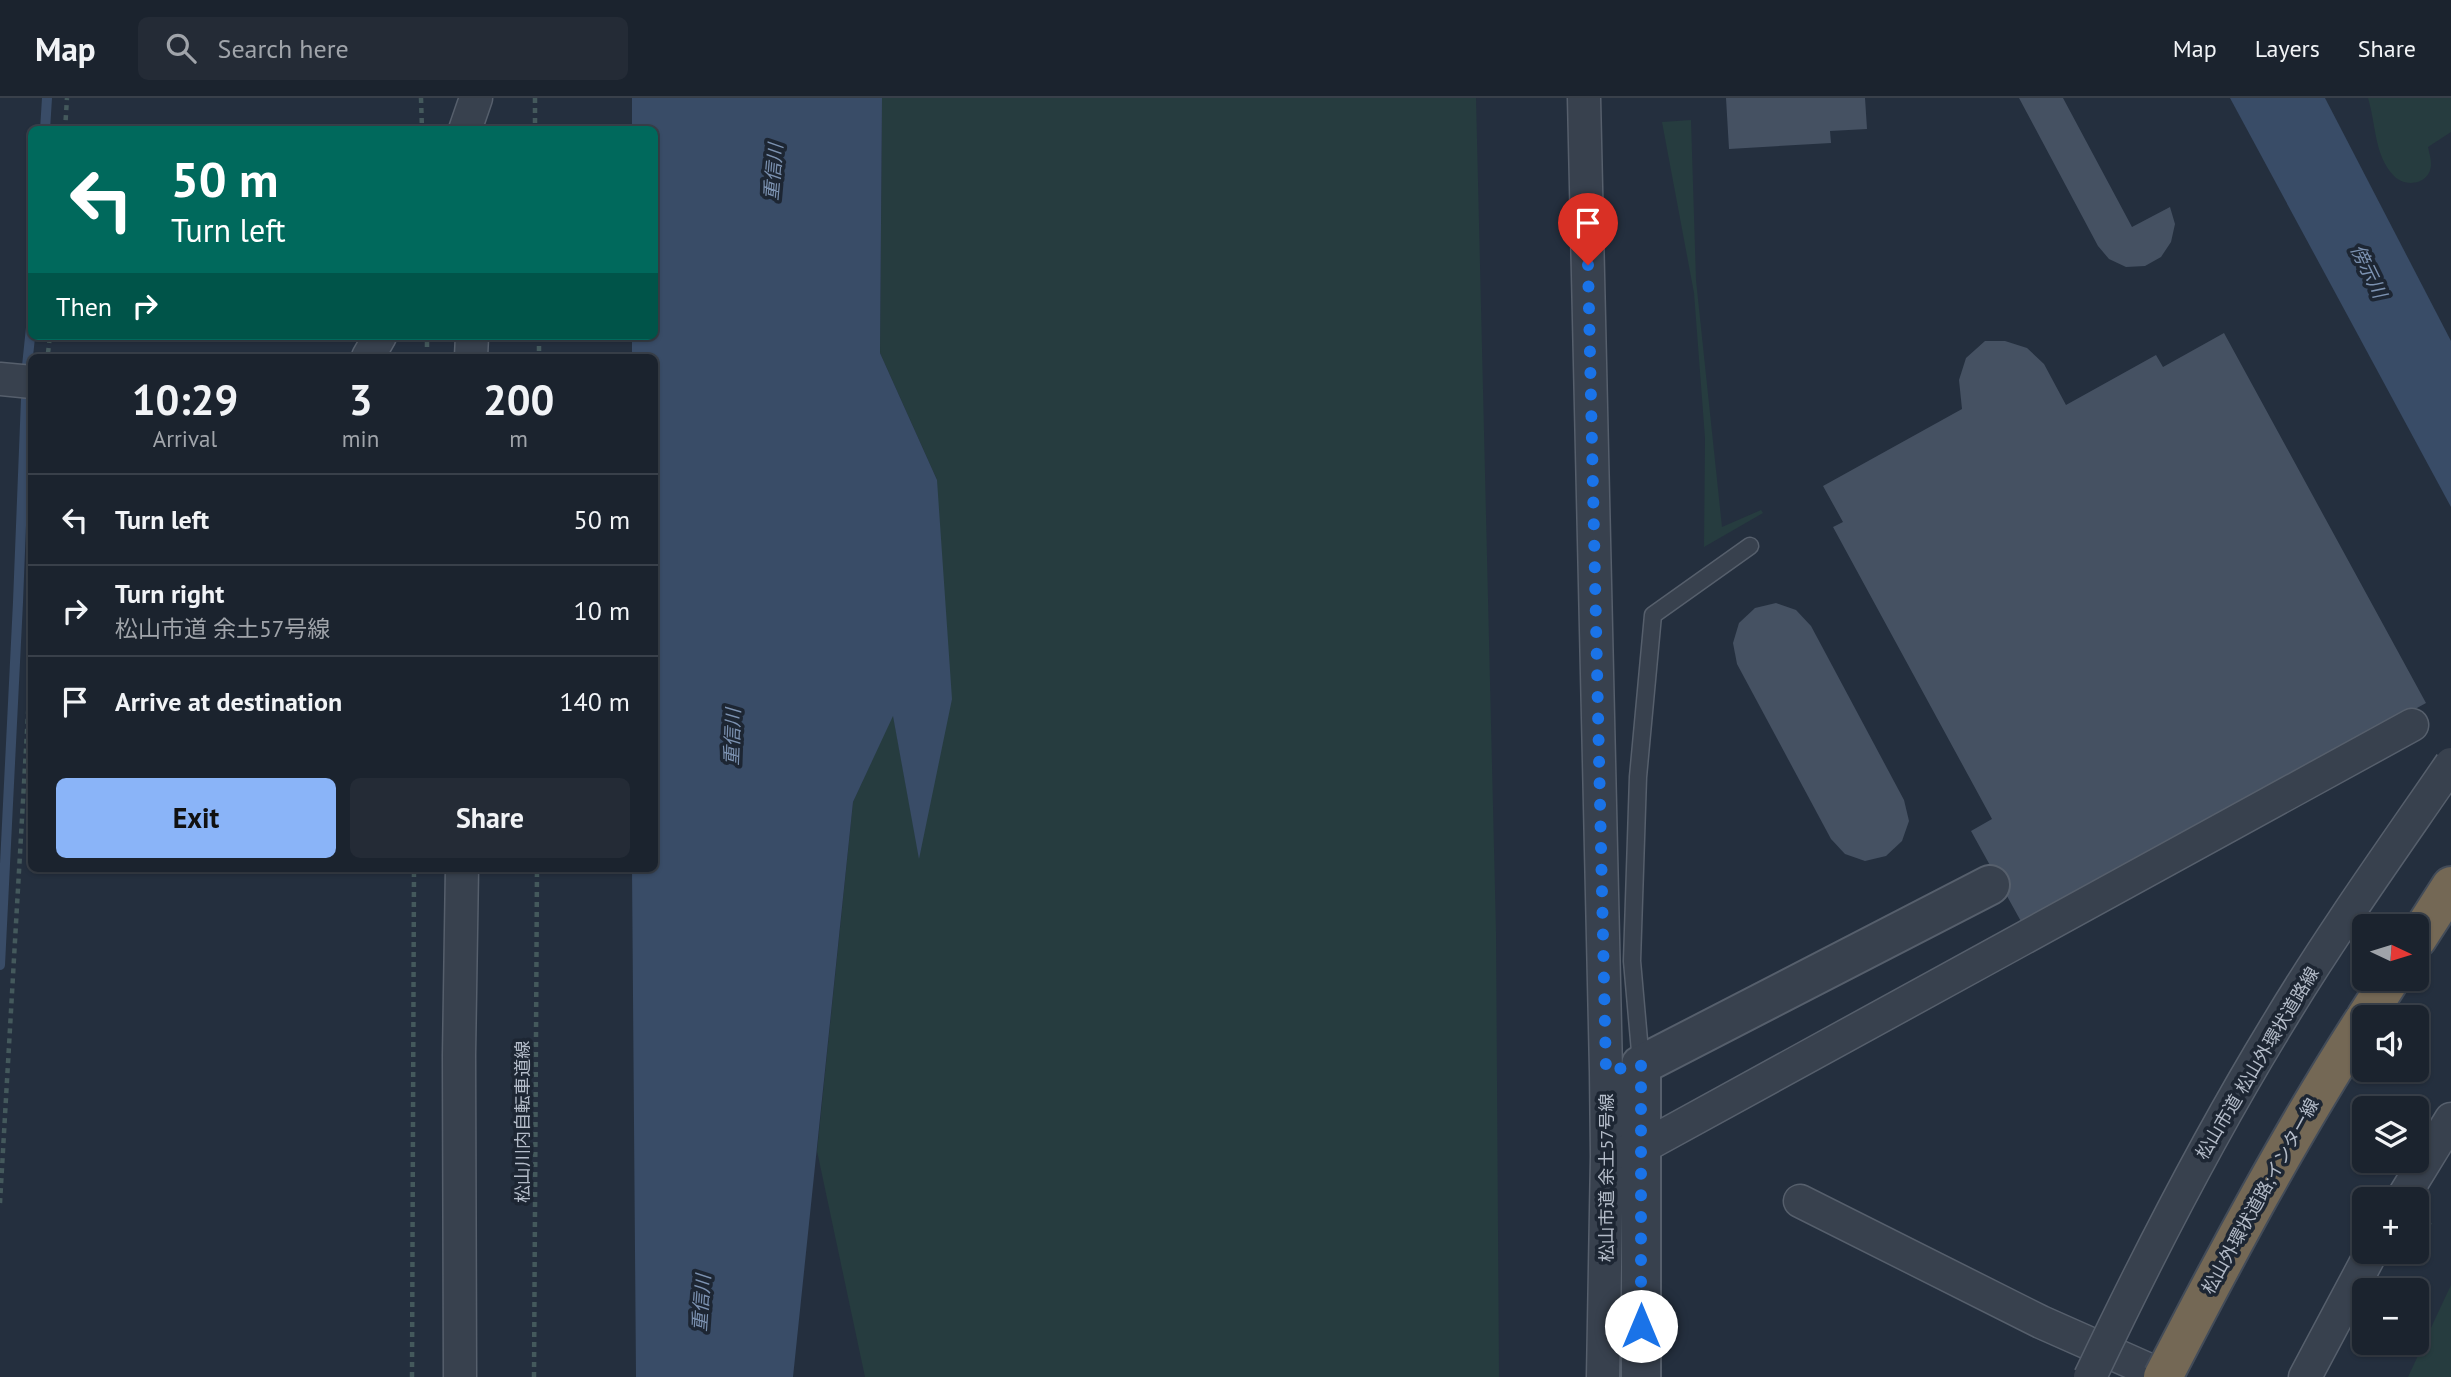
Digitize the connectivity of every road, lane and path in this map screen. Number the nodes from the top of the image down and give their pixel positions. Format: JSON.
{"nodes":[{"id":1,"x":67,"y":98,"type":"edge"},
{"id":2,"x":421,"y":98,"type":"edge"},
{"id":3,"x":477,"y":98,"type":"edge"},
{"id":4,"x":535,"y":98,"type":"edge"},
{"id":5,"x":1584,"y":98,"type":"edge"},
{"id":6,"x":65,"y":126,"type":"edge"},
{"id":7,"x":422,"y":126,"type":"edge"},
{"id":8,"x":466,"y":126,"type":"edge"},
{"id":9,"x":477,"y":126,"type":"edge"},
{"id":10,"x":536,"y":126,"type":"edge"},
{"id":11,"x":0,"y":379,"type":"edge"},
{"id":12,"x":28,"y":382,"type":"edge"},
{"id":13,"x":1750,"y":546,"type":"dead end"},
{"id":14,"x":28,"y":714,"type":"edge"},
{"id":15,"x":2412,"y":725,"type":"dead end"},
{"id":16,"x":2451,"y":764,"type":"edge"},
{"id":17,"x":414,"y":872,"type":"edge"},
{"id":18,"x":462,"y":872,"type":"edge"},
{"id":19,"x":537,"y":872,"type":"edge"},
{"id":20,"x":1990,"y":885,"type":"dead end"},
{"id":21,"x":2451,"y":886,"type":"edge"},
{"id":22,"x":2429,"y":920,"type":"edge"},
{"id":23,"x":2352,"y":1038,"type":"edge"},
{"id":24,"x":1623,"y":1068,"type":"junction"},
{"id":25,"x":2451,"y":1119,"type":"edge"},
{"id":26,"x":1624,"y":1152,"type":"junction"},
{"id":27,"x":2409,"y":1187,"type":"edge"},
{"id":28,"x":1800,"y":1201,"type":"dead end"},
{"id":29,"x":0,"y":1203,"type":"edge"},
{"id":30,"x":2365,"y":1264,"type":"edge"},
{"id":31,"x":412,"y":1377,"type":"edge"},
{"id":32,"x":460,"y":1377,"type":"edge"},
{"id":33,"x":534,"y":1377,"type":"edge"},
{"id":34,"x":1603,"y":1377,"type":"edge"},
{"id":35,"x":1641,"y":1377,"type":"edge"},
{"id":36,"x":2090,"y":1377,"type":"edge"},
{"id":37,"x":2164,"y":1377,"type":"edge"},
{"id":38,"x":2305,"y":1377,"type":"edge"}],
"edges":[{"from":1,"to":6,"type":"path"},
{"from":2,"to":7,"type":"path"},
{"from":3,"to":8,"type":"street"},
{"from":3,"to":9,"type":"street"},
{"from":4,"to":10,"type":"path"},
{"from":5,"to":24,"type":"street","name":"松山市道 余土57号線"},
{"from":11,"to":12,"type":"street"},
{"from":13,"to":24,"type":"lane"},
{"from":14,"to":29,"type":"path"},
{"from":15,"to":26,"type":"street"},
{"from":16,"to":36,"type":"street","name":"松山市道 松山外環状道路線","bridge":true},
{"from":17,"to":31,"type":"path"},
{"from":18,"to":32,"type":"street"},
{"from":19,"to":33,"type":"path","name":"松山川内自転車道線"},
{"from":20,"to":24,"type":"street"},
{"from":21,"to":22,"type":"highway"},
{"from":23,"to":37,"type":"highway","name":"松山外環状道路;インター線","bridge":true},
{"from":24,"to":26,"type":"street"},
{"from":25,"to":27,"type":"street"},
{"from":26,"to":34,"type":"street","name":"松山市道 余土57号線"},
{"from":26,"to":35,"type":"street"},
{"from":28,"to":37,"type":"street"},
{"from":30,"to":38,"type":"street"}]}
